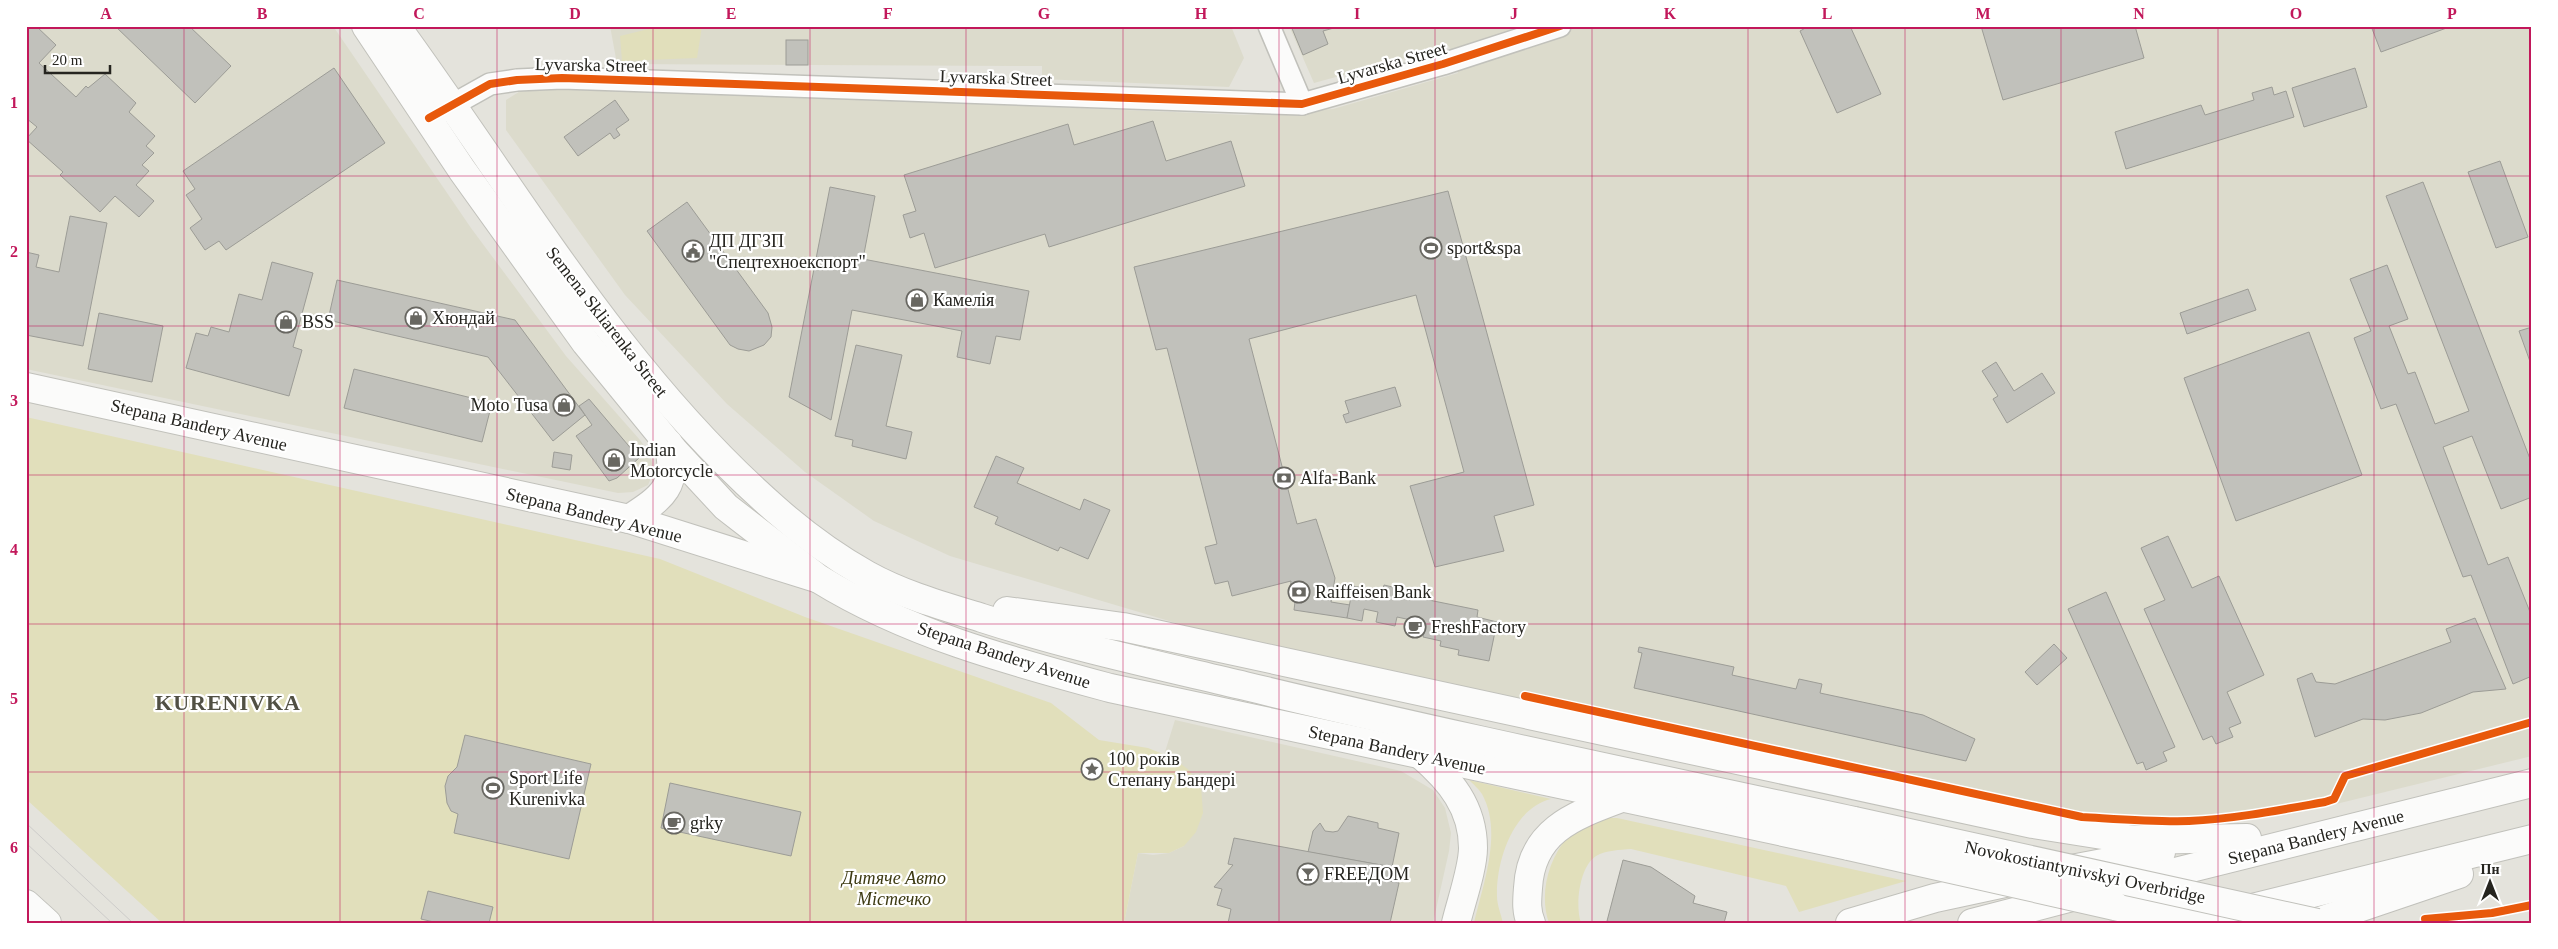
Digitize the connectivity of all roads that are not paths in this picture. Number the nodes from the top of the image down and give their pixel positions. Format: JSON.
{"nodes":[{"id":1,"x":366,"y":26,"type":"edge"},
{"id":2,"x":396,"y":26,"type":"edge"},
{"id":3,"x":1269,"y":26,"type":"edge"},
{"id":4,"x":1560,"y":26,"type":"edge"},
{"id":5,"x":1302,"y":104,"type":"junction"},
{"id":6,"x":452,"y":105,"type":"junction"},
{"id":7,"x":429,"y":118,"type":"junction"},
{"id":8,"x":26,"y":387,"type":"edge"},
{"id":9,"x":668,"y":443,"type":"junction"},
{"id":10,"x":629,"y":520,"type":"junction"},
{"id":11,"x":866,"y":575,"type":"joint"},
{"id":12,"x":819,"y":579,"type":"junction"},
{"id":13,"x":919,"y":598,"type":"junction"},
{"id":14,"x":1420,"y":754,"type":"junction"},
{"id":15,"x":2532,"y":783,"type":"edge"},
{"id":16,"x":1624,"y":797,"type":"junction"},
{"id":17,"x":2348,"y":829,"type":"junction"},
{"id":18,"x":1851,"y":834,"type":"junction"},
{"id":19,"x":2247,"y":838,"type":"junction"},
{"id":20,"x":2532,"y":839,"type":"edge"},
{"id":21,"x":2532,"y":849,"type":"edge"},
{"id":22,"x":26,"y":904,"type":"edge"},
{"id":23,"x":46,"y":923,"type":"edge"},
{"id":24,"x":1456,"y":923,"type":"edge"},
{"id":25,"x":1531,"y":923,"type":"edge"},
{"id":26,"x":1850,"y":923,"type":"edge"},
{"id":27,"x":1972,"y":923,"type":"edge"},
{"id":28,"x":2191,"y":923,"type":"edge"},
{"id":29,"x":2315,"y":923,"type":"edge"}],
"edges":[{"from":1,"to":7,"type":"main road","name":"Semena Skliarenka Street"},
{"from":2,"to":6,"type":"main road","name":"Semena Skliarenka Street"},
{"from":3,"to":5,"type":"street"},
{"from":4,"to":5,"type":"street","name":"Lyvarska Street"},
{"from":5,"to":6,"type":"street","name":"Lyvarska Street"},
{"from":6,"to":7,"type":"street","name":"Lyvarska Street"},
{"from":6,"to":11,"type":"main road","name":"Semena Skliarenka Street"},
{"from":7,"to":9,"type":"main road","name":"Semena Skliarenka Street"},
{"from":8,"to":10,"type":"main road","name":"Stepana Bandery Avenue"},
{"from":9,"to":10,"type":"main road"},
{"from":9,"to":12,"type":"main road","name":"Semena Skliarenka Street"},
{"from":10,"to":12,"type":"main road","name":"Stepana Bandery Avenue"},
{"from":11,"to":13,"type":"main road","name":"Stepana Bandery Avenue"},
{"from":12,"to":14,"type":"main road","name":"Stepana Bandery Avenue"},
{"from":13,"to":18,"type":"main road","name":"Stepana Bandery Avenue"},
{"from":13,"to":19,"type":"main road"},
{"from":14,"to":16,"type":"main road","name":"Stepana Bandery Avenue"},
{"from":14,"to":24,"type":"main road"},
{"from":15,"to":17,"type":"main road","name":"Stepana Bandery Avenue"},
{"from":16,"to":18,"type":"main road","name":"Stepana Bandery Avenue"},
{"from":16,"to":25,"type":"main road"},
{"from":17,"to":19,"type":"main road"},
{"from":17,"to":27,"type":"main road","name":"Stepana Bandery Avenue"},
{"from":18,"to":28,"type":"main road","name":"Novokostiantynivskyi Overbridge","bridge":true},
{"from":18,"to":29,"type":"main road","name":"Novokostiantynivskyi Overbridge","bridge":true},
{"from":19,"to":26,"type":"main road"},
{"from":20,"to":28,"type":"main road"},
{"from":21,"to":29,"type":"main road"},
{"from":22,"to":23,"type":"main road"}]}
